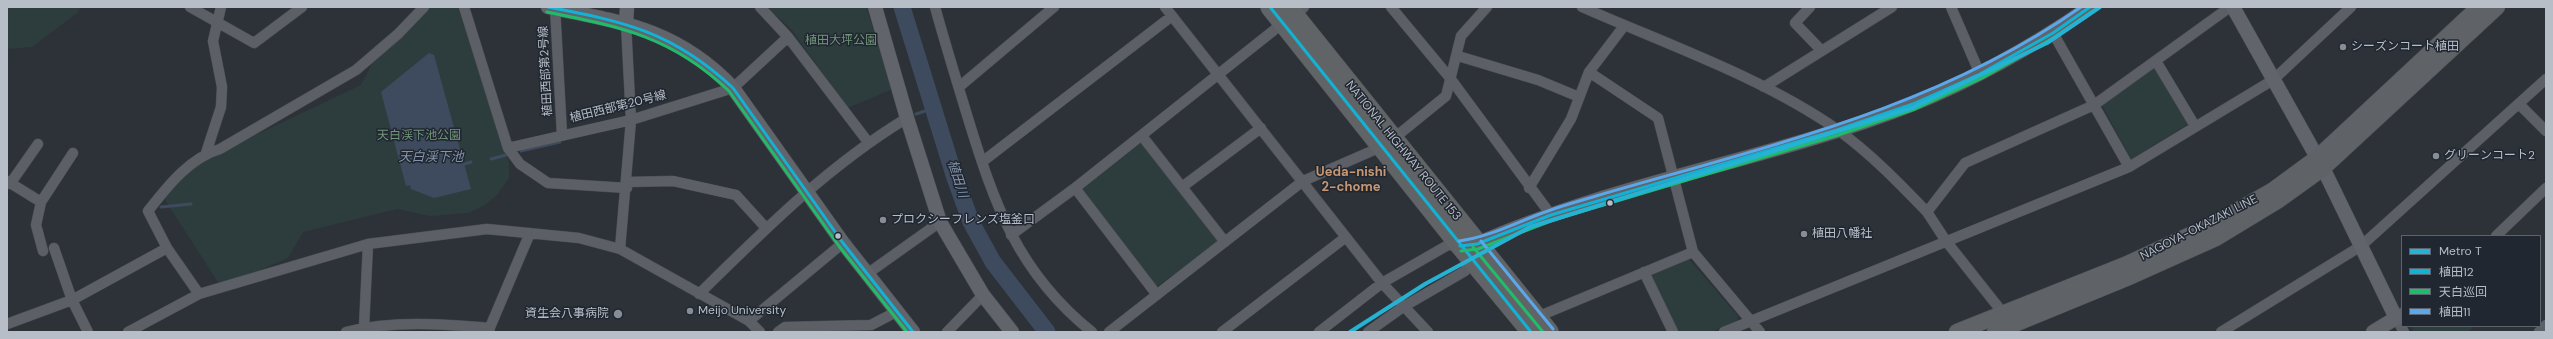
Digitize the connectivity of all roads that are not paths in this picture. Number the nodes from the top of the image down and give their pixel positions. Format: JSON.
{"nodes":[{"id":1,"x":190,"y":7,"type":"edge"},
{"id":2,"x":221,"y":7,"type":"edge"},
{"id":3,"x":302,"y":7,"type":"edge"},
{"id":4,"x":424,"y":7,"type":"edge"},
{"id":5,"x":464,"y":7,"type":"edge"},
{"id":6,"x":553,"y":7,"type":"edge"},
{"id":7,"x":627,"y":7,"type":"edge"},
{"id":8,"x":760,"y":7,"type":"edge"},
{"id":9,"x":875,"y":7,"type":"edge"},
{"id":10,"x":935,"y":7,"type":"edge"},
{"id":11,"x":1054,"y":7,"type":"edge"},
{"id":12,"x":1165,"y":7,"type":"edge"},
{"id":13,"x":1270,"y":7,"type":"edge"},
{"id":14,"x":1391,"y":7,"type":"edge"},
{"id":15,"x":1487,"y":7,"type":"edge"},
{"id":16,"x":1582,"y":7,"type":"edge"},
{"id":17,"x":1810,"y":7,"type":"edge"},
{"id":18,"x":1892,"y":7,"type":"edge"},
{"id":19,"x":1951,"y":7,"type":"edge"},
{"id":20,"x":2090,"y":7,"type":"edge"},
{"id":21,"x":2231,"y":7,"type":"edge"},
{"id":22,"x":2351,"y":7,"type":"edge"},
{"id":23,"x":2479,"y":7,"type":"edge"},
{"id":24,"x":2497,"y":7,"type":"edge"},
{"id":25,"x":1293,"y":13,"type":"edge"},
{"id":26,"x":1172,"y":16,"type":"junction"},
{"id":27,"x":216,"y":21,"type":"junction"},
{"id":28,"x":626,"y":24,"type":"junction"},
{"id":29,"x":1624,"y":26,"type":"junction"},
{"id":30,"x":2053,"y":33,"type":"junction"},
{"id":31,"x":788,"y":37,"type":"junction"},
{"id":32,"x":1821,"y":50,"type":"junction"},
{"id":33,"x":1458,"y":56,"type":"junction"},
{"id":34,"x":2156,"y":61,"type":"junction"},
{"id":35,"x":1589,"y":72,"type":"junction"},
{"id":36,"x":1980,"y":74,"type":"junction"},
{"id":37,"x":1218,"y":75,"type":"junction"},
{"id":38,"x":1450,"y":78,"type":"junction"},
{"id":39,"x":2546,"y":79,"type":"edge"},
{"id":40,"x":2273,"y":80,"type":"junction"},
{"id":41,"x":959,"y":87,"type":"junction"},
{"id":42,"x":1764,"y":87,"type":"junction"},
{"id":43,"x":733,"y":88,"type":"junction"},
{"id":44,"x":1579,"y":97,"type":"junction"},
{"id":45,"x":2519,"y":104,"type":"junction"},
{"id":46,"x":2094,"y":105,"type":"junction"},
{"id":47,"x":907,"y":118,"type":"junction"},
{"id":48,"x":631,"y":120,"type":"junction"},
{"id":49,"x":2195,"y":126,"type":"junction"},
{"id":50,"x":1261,"y":128,"type":"junction"},
{"id":51,"x":1837,"y":130,"type":"junction"},
{"id":52,"x":2546,"y":131,"type":"edge"},
{"id":53,"x":562,"y":134,"type":"junction"},
{"id":54,"x":1142,"y":136,"type":"junction"},
{"id":55,"x":868,"y":142,"type":"junction"},
{"id":56,"x":1387,"y":143,"type":"junction"},
{"id":57,"x":38,"y":144,"type":"dead end"},
{"id":58,"x":508,"y":148,"type":"junction"},
{"id":59,"x":73,"y":153,"type":"dead end"},
{"id":60,"x":202,"y":156,"type":"junction"},
{"id":61,"x":982,"y":162,"type":"junction"},
{"id":62,"x":2320,"y":163,"type":"junction"},
{"id":63,"x":2129,"y":167,"type":"junction"},
{"id":64,"x":1675,"y":178,"type":"junction"},
{"id":65,"x":1304,"y":181,"type":"junction"},
{"id":66,"x":9,"y":182,"type":"edge"},
{"id":67,"x":627,"y":185,"type":"junction"},
{"id":68,"x":1182,"y":187,"type":"junction"},
{"id":69,"x":1076,"y":188,"type":"junction"},
{"id":70,"x":1529,"y":188,"type":"junction"},
{"id":71,"x":2546,"y":188,"type":"edge"},
{"id":72,"x":808,"y":191,"type":"junction"},
{"id":73,"x":41,"y":202,"type":"junction"},
{"id":74,"x":1926,"y":212,"type":"junction"},
{"id":75,"x":1551,"y":215,"type":"junction"},
{"id":76,"x":940,"y":222,"type":"junction"},
{"id":77,"x":766,"y":228,"type":"junction"},
{"id":78,"x":530,"y":233,"type":"junction"},
{"id":79,"x":1011,"y":235,"type":"junction"},
{"id":80,"x":2497,"y":235,"type":"edge"},
{"id":81,"x":1346,"y":237,"type":"junction"},
{"id":82,"x":1225,"y":242,"type":"junction"},
{"id":83,"x":1946,"y":242,"type":"junction"},
{"id":84,"x":843,"y":243,"type":"junction"},
{"id":85,"x":368,"y":244,"type":"junction"},
{"id":86,"x":2361,"y":246,"type":"junction"},
{"id":87,"x":54,"y":248,"type":"dead end"},
{"id":88,"x":167,"y":248,"type":"junction"},
{"id":89,"x":620,"y":248,"type":"junction"},
{"id":90,"x":1469,"y":250,"type":"junction"},
{"id":91,"x":43,"y":251,"type":"dead end"},
{"id":92,"x":1693,"y":252,"type":"junction"},
{"id":93,"x":1644,"y":272,"type":"junction"},
{"id":94,"x":868,"y":274,"type":"junction"},
{"id":95,"x":1382,"y":283,"type":"junction"},
{"id":96,"x":199,"y":294,"type":"junction"},
{"id":97,"x":699,"y":294,"type":"junction"},
{"id":98,"x":983,"y":295,"type":"junction"},
{"id":99,"x":1157,"y":295,"type":"junction"},
{"id":100,"x":72,"y":300,"type":"junction"},
{"id":101,"x":1403,"y":307,"type":"junction"},
{"id":102,"x":896,"y":312,"type":"junction"},
{"id":103,"x":2399,"y":315,"type":"edge"},
{"id":104,"x":749,"y":321,"type":"junction"},
{"id":105,"x":1750,"y":321,"type":"junction"},
{"id":106,"x":7,"y":324,"type":"edge"},
{"id":107,"x":1534,"y":324,"type":"edge"},
{"id":108,"x":2010,"y":324,"type":"edge"},
{"id":109,"x":2546,"y":325,"type":"edge"},
{"id":110,"x":364,"y":327,"type":"junction"},
{"id":111,"x":2234,"y":329,"type":"edge"},
{"id":112,"x":489,"y":330,"type":"edge"},
{"id":113,"x":88,"y":332,"type":"edge"},
{"id":114,"x":128,"y":332,"type":"edge"},
{"id":115,"x":346,"y":332,"type":"edge"},
{"id":116,"x":760,"y":332,"type":"edge"},
{"id":117,"x":778,"y":332,"type":"edge"},
{"id":118,"x":913,"y":332,"type":"edge"},
{"id":119,"x":947,"y":332,"type":"edge"},
{"id":120,"x":1012,"y":332,"type":"edge"},
{"id":121,"x":1092,"y":332,"type":"edge"},
{"id":122,"x":1109,"y":332,"type":"edge"},
{"id":123,"x":1222,"y":332,"type":"edge"},
{"id":124,"x":1319,"y":332,"type":"edge"},
{"id":125,"x":1368,"y":332,"type":"edge"},
{"id":126,"x":1428,"y":332,"type":"edge"},
{"id":127,"x":1549,"y":332,"type":"edge"},
{"id":128,"x":1673,"y":332,"type":"edge"},
{"id":129,"x":1724,"y":332,"type":"edge"},
{"id":130,"x":1760,"y":332,"type":"edge"},
{"id":131,"x":1957,"y":332,"type":"edge"},
{"id":132,"x":1995,"y":332,"type":"edge"},
{"id":133,"x":2221,"y":332,"type":"edge"},
{"id":134,"x":2373,"y":332,"type":"edge"},
{"id":135,"x":2539,"y":332,"type":"edge"}],
"edges":[{"from":1,"to":27,"type":"street"},
{"from":2,"to":27,"type":"street"},
{"from":3,"to":27,"type":"street"},
{"from":4,"to":60,"type":"street"},
{"from":5,"to":58,"type":"street"},
{"from":6,"to":28,"type":"street"},
{"from":6,"to":53,"type":"street","name":"植田西部第2号線"},
{"from":7,"to":28,"type":"street"},
{"from":8,"to":31,"type":"street"},
{"from":9,"to":47,"type":"street"},
{"from":10,"to":41,"type":"street"},
{"from":11,"to":41,"type":"street"},
{"from":12,"to":26,"type":"street"},
{"from":13,"to":25,"type":"highway","name":"NATIONAL HIGHWAY ROUTE 153"},
{"from":14,"to":38,"type":"street"},
{"from":15,"to":33,"type":"street"},
{"from":16,"to":29,"type":"street"},
{"from":17,"to":32,"type":"street"},
{"from":18,"to":32,"type":"street"},
{"from":19,"to":36,"type":"street"},
{"from":20,"to":30,"type":"street"},
{"from":21,"to":34,"type":"street"},
{"from":21,"to":40,"type":"street"},
{"from":22,"to":40,"type":"street"},
{"from":23,"to":62,"type":"main road","name":"NAGOYA-OKAZAKI LINE"},
{"from":24,"to":62,"type":"main road","name":"NAGOYA-OKAZAKI LINE"},
{"from":25,"to":37,"type":"street"},
{"from":25,"to":56,"type":"highway","name":"NATIONAL HIGHWAY ROUTE 153"},
{"from":26,"to":37,"type":"street"},
{"from":26,"to":61,"type":"street"},
{"from":27,"to":60,"type":"street"},
{"from":28,"to":43,"type":"street"},
{"from":28,"to":48,"type":"street"},
{"from":29,"to":35,"type":"street"},
{"from":29,"to":42,"type":"street"},
{"from":30,"to":36,"type":"street"},
{"from":30,"to":46,"type":"street"},
{"from":31,"to":43,"type":"street"},
{"from":31,"to":55,"type":"street"},
{"from":32,"to":42,"type":"street"},
{"from":33,"to":38,"type":"street"},
{"from":33,"to":44,"type":"street"},
{"from":34,"to":46,"type":"street"},
{"from":34,"to":49,"type":"street"},
{"from":35,"to":44,"type":"street"},
{"from":35,"to":64,"type":"street"},
{"from":36,"to":51,"type":"street"},
{"from":37,"to":50,"type":"street"},
{"from":37,"to":54,"type":"street"},
{"from":38,"to":56,"type":"street"},
{"from":38,"to":70,"type":"street"},
{"from":39,"to":45,"type":"street"},
{"from":40,"to":49,"type":"street"},
{"from":40,"to":62,"type":"street"},
{"from":41,"to":61,"type":"street"},
{"from":42,"to":51,"type":"street"},
{"from":43,"to":48,"type":"street","name":"植田西部第20号線"},
{"from":43,"to":72,"type":"street"},
{"from":44,"to":70,"type":"street"},
{"from":45,"to":52,"type":"street"},
{"from":45,"to":86,"type":"street"},
{"from":46,"to":63,"type":"street"},
{"from":46,"to":74,"type":"street"},
{"from":47,"to":55,"type":"street"},
{"from":47,"to":76,"type":"street"},
{"from":48,"to":53,"type":"street","name":"植田西部第20号線"},
{"from":48,"to":67,"type":"street"},
{"from":49,"to":63,"type":"street"},
{"from":50,"to":65,"type":"street"},
{"from":50,"to":68,"type":"street"},
{"from":51,"to":64,"type":"street"},
{"from":51,"to":74,"type":"street"},
{"from":53,"to":58,"type":"street","name":"植田西部第20号線"},
{"from":54,"to":68,"type":"street"},
{"from":54,"to":69,"type":"street"},
{"from":55,"to":72,"type":"street"},
{"from":56,"to":65,"type":"street"},
{"from":56,"to":90,"type":"highway","name":"NATIONAL HIGHWAY ROUTE 153"},
{"from":57,"to":66,"type":"street"},
{"from":58,"to":67,"type":"street"},
{"from":59,"to":73,"type":"street"},
{"from":60,"to":88,"type":"street"},
{"from":61,"to":79,"type":"street"},
{"from":62,"to":86,"type":"street"},
{"from":62,"to":108,"type":"main road","name":"NAGOYA-OKAZAKI LINE"},
{"from":63,"to":83,"type":"street"},
{"from":64,"to":75,"type":"street"},
{"from":64,"to":92,"type":"street"},
{"from":65,"to":81,"type":"street"},
{"from":65,"to":82,"type":"street"},
{"from":66,"to":73,"type":"street"},
{"from":67,"to":77,"type":"street"},
{"from":67,"to":89,"type":"street"},
{"from":68,"to":82,"type":"street"},
{"from":69,"to":79,"type":"street"},
{"from":69,"to":99,"type":"street"},
{"from":70,"to":75,"type":"street"},
{"from":71,"to":80,"type":"street"},
{"from":72,"to":77,"type":"street"},
{"from":72,"to":84,"type":"street"},
{"from":73,"to":91,"type":"street"},
{"from":74,"to":83,"type":"street"},
{"from":75,"to":90,"type":"street"},
{"from":76,"to":94,"type":"street"},
{"from":76,"to":98,"type":"street"},
{"from":77,"to":97,"type":"street"},
{"from":78,"to":85,"type":"street"},
{"from":78,"to":89,"type":"street"},
{"from":78,"to":112,"type":"street"},
{"from":79,"to":121,"type":"street"},
{"from":81,"to":95,"type":"street"},
{"from":81,"to":123,"type":"street"},
{"from":82,"to":99,"type":"street"},
{"from":83,"to":105,"type":"street"},
{"from":83,"to":108,"type":"street"},
{"from":84,"to":94,"type":"street"},
{"from":84,"to":104,"type":"street"},
{"from":85,"to":96,"type":"street"},
{"from":85,"to":110,"type":"street"},
{"from":86,"to":103,"type":"street"},
{"from":86,"to":111,"type":"street"},
{"from":87,"to":100,"type":"street"},
{"from":88,"to":96,"type":"street"},
{"from":88,"to":100,"type":"street"},
{"from":89,"to":97,"type":"street"},
{"from":90,"to":95,"type":"street"},
{"from":90,"to":101,"type":"street"},
{"from":90,"to":107,"type":"highway","name":"NATIONAL HIGHWAY ROUTE 153"},
{"from":92,"to":93,"type":"street"},
{"from":92,"to":105,"type":"street"},
{"from":93,"to":107,"type":"street"},
{"from":93,"to":128,"type":"street"},
{"from":94,"to":102,"type":"street"},
{"from":95,"to":101,"type":"street"},
{"from":95,"to":124,"type":"street"},
{"from":96,"to":114,"type":"street"},
{"from":97,"to":104,"type":"street"},
{"from":98,"to":119,"type":"street"},
{"from":98,"to":120,"type":"street"},
{"from":99,"to":122,"type":"street"},
{"from":100,"to":106,"type":"street"},
{"from":100,"to":113,"type":"street"},
{"from":101,"to":125,"type":"street"},
{"from":101,"to":126,"type":"street"},
{"from":102,"to":117,"type":"street"},
{"from":102,"to":118,"type":"street"},
{"from":103,"to":134,"type":"street"},
{"from":104,"to":116,"type":"street"},
{"from":105,"to":129,"type":"street"},
{"from":105,"to":130,"type":"street"},
{"from":107,"to":127,"type":"highway","name":"NATIONAL HIGHWAY ROUTE 153"},
{"from":108,"to":131,"type":"main road","name":"NAGOYA-OKAZAKI LINE"},
{"from":108,"to":132,"type":"main road","name":"NAGOYA-OKAZAKI LINE"},
{"from":109,"to":135,"type":"street"},
{"from":110,"to":112,"type":"street"},
{"from":110,"to":115,"type":"street"},
{"from":111,"to":133,"type":"street"}]}
